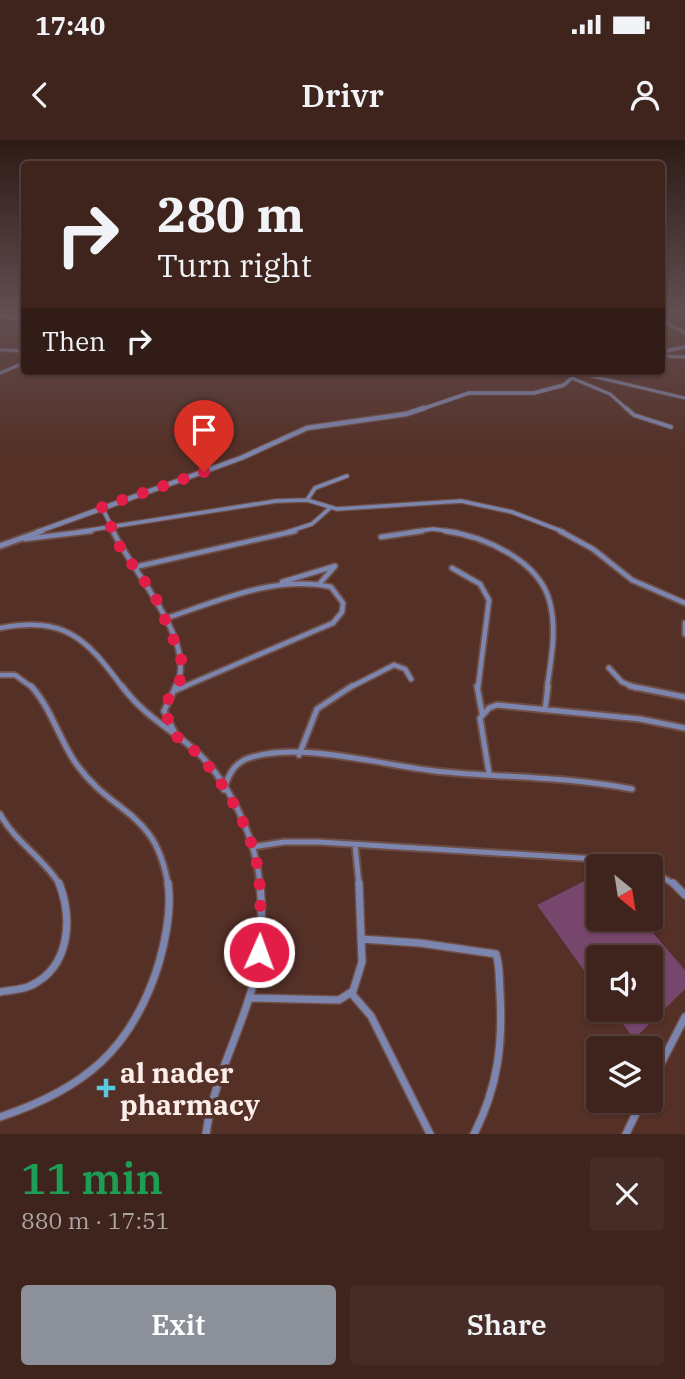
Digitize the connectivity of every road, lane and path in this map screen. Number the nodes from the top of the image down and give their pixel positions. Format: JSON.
{"nodes":[{"id":1,"x":21,"y":364,"type":"edge"},
{"id":2,"x":0,"y":373,"type":"edge"},
{"id":3,"x":579,"y":375,"type":"edge"},
{"id":4,"x":582,"y":375,"type":"edge"},
{"id":5,"x":585,"y":375,"type":"edge"},
{"id":6,"x":685,"y":398,"type":"edge"},
{"id":7,"x":671,"y":427,"type":"dead end"},
{"id":8,"x":347,"y":476,"type":"dead end"},
{"id":9,"x":307,"y":500,"type":"junction"},
{"id":10,"x":102,"y":507,"type":"junction"},
{"id":11,"x":330,"y":508,"type":"junction"},
{"id":12,"x":113,"y":528,"type":"junction"},
{"id":13,"x":381,"y":537,"type":"dead end"},
{"id":14,"x":9,"y":542,"type":"junction"},
{"id":15,"x":0,"y":545,"type":"edge"},
{"id":16,"x":135,"y":567,"type":"junction"},
{"id":17,"x":452,"y":568,"type":"dead end"},
{"id":18,"x":320,"y":583,"type":"junction"},
{"id":19,"x":268,"y":587,"type":"junction"},
{"id":20,"x":685,"y":603,"type":"edge"},
{"id":21,"x":164,"y":619,"type":"junction"},
{"id":22,"x":685,"y":623,"type":"edge"},
{"id":23,"x":0,"y":628,"type":"edge"},
{"id":24,"x":685,"y":634,"type":"edge"},
{"id":25,"x":609,"y":668,"type":"dead end"},
{"id":26,"x":0,"y":676,"type":"edge"},
{"id":27,"x":411,"y":679,"type":"dead end"},
{"id":28,"x":176,"y":690,"type":"junction"},
{"id":29,"x":685,"y":697,"type":"edge"},
{"id":30,"x":545,"y":710,"type":"junction"},
{"id":31,"x":482,"y":713,"type":"junction"},
{"id":32,"x":685,"y":728,"type":"edge"},
{"id":33,"x":177,"y":737,"type":"junction"},
{"id":34,"x":299,"y":755,"type":"junction"},
{"id":35,"x":489,"y":773,"type":"junction"},
{"id":36,"x":632,"y":789,"type":"dead end"},
{"id":37,"x":224,"y":790,"type":"junction"},
{"id":38,"x":0,"y":814,"type":"edge"},
{"id":39,"x":2,"y":828,"type":"edge"},
{"id":40,"x":355,"y":845,"type":"junction"},
{"id":41,"x":253,"y":847,"type":"junction"},
{"id":42,"x":586,"y":858,"type":"edge"},
{"id":43,"x":663,"y":877,"type":"edge"},
{"id":44,"x":685,"y":895,"type":"edge"},
{"id":45,"x":361,"y":939,"type":"junction"},
{"id":46,"x":0,"y":992,"type":"edge"},
{"id":47,"x":351,"y":993,"type":"junction"},
{"id":48,"x":249,"y":998,"type":"junction"},
{"id":49,"x":685,"y":1017,"type":"edge"},
{"id":50,"x":663,"y":1060,"type":"edge"},
{"id":51,"x":636,"y":1113,"type":"edge"},
{"id":52,"x":0,"y":1116,"type":"edge"},
{"id":53,"x":206,"y":1134,"type":"edge"},
{"id":54,"x":430,"y":1134,"type":"edge"},
{"id":55,"x":474,"y":1134,"type":"edge"},
{"id":56,"x":626,"y":1134,"type":"edge"}],
"edges":[{"from":1,"to":2,"type":"street"},
{"from":3,"to":10,"type":"street"},
{"from":4,"to":7,"type":"street"},
{"from":5,"to":6,"type":"street"},
{"from":8,"to":9,"type":"street"},
{"from":9,"to":11,"type":"street"},
{"from":9,"to":12,"type":"street"},
{"from":10,"to":12,"type":"street"},
{"from":10,"to":14,"type":"street"},
{"from":11,"to":16,"type":"street"},
{"from":11,"to":20,"type":"street"},
{"from":12,"to":14,"type":"street"},
{"from":12,"to":16,"type":"street"},
{"from":13,"to":30,"type":"street"},
{"from":14,"to":15,"type":"street"},
{"from":16,"to":21,"type":"street"},
{"from":17,"to":31,"type":"street"},
{"from":18,"to":19,"type":"street"},
{"from":18,"to":19,"type":"street"},
{"from":18,"to":28,"type":"street"},
{"from":19,"to":21,"type":"street"},
{"from":21,"to":28,"type":"street"},
{"from":22,"to":24,"type":"street"},
{"from":23,"to":33,"type":"street"},
{"from":25,"to":29,"type":"street"},
{"from":26,"to":52,"type":"street"},
{"from":27,"to":34,"type":"street"},
{"from":28,"to":33,"type":"street"},
{"from":30,"to":31,"type":"street"},
{"from":30,"to":32,"type":"street"},
{"from":31,"to":35,"type":"street"},
{"from":33,"to":37,"type":"street"},
{"from":34,"to":35,"type":"street"},
{"from":34,"to":37,"type":"street"},
{"from":35,"to":36,"type":"street"},
{"from":37,"to":41,"type":"street"},
{"from":38,"to":39,"type":"street"},
{"from":39,"to":46,"type":"street"},
{"from":40,"to":41,"type":"street"},
{"from":40,"to":42,"type":"street"},
{"from":40,"to":45,"type":"street"},
{"from":41,"to":48,"type":"street"},
{"from":43,"to":44,"type":"street"},
{"from":45,"to":47,"type":"street"},
{"from":45,"to":55,"type":"street"},
{"from":47,"to":48,"type":"street"},
{"from":47,"to":54,"type":"street"},
{"from":48,"to":53,"type":"street"},
{"from":49,"to":50,"type":"street"},
{"from":51,"to":56,"type":"street"}]}
